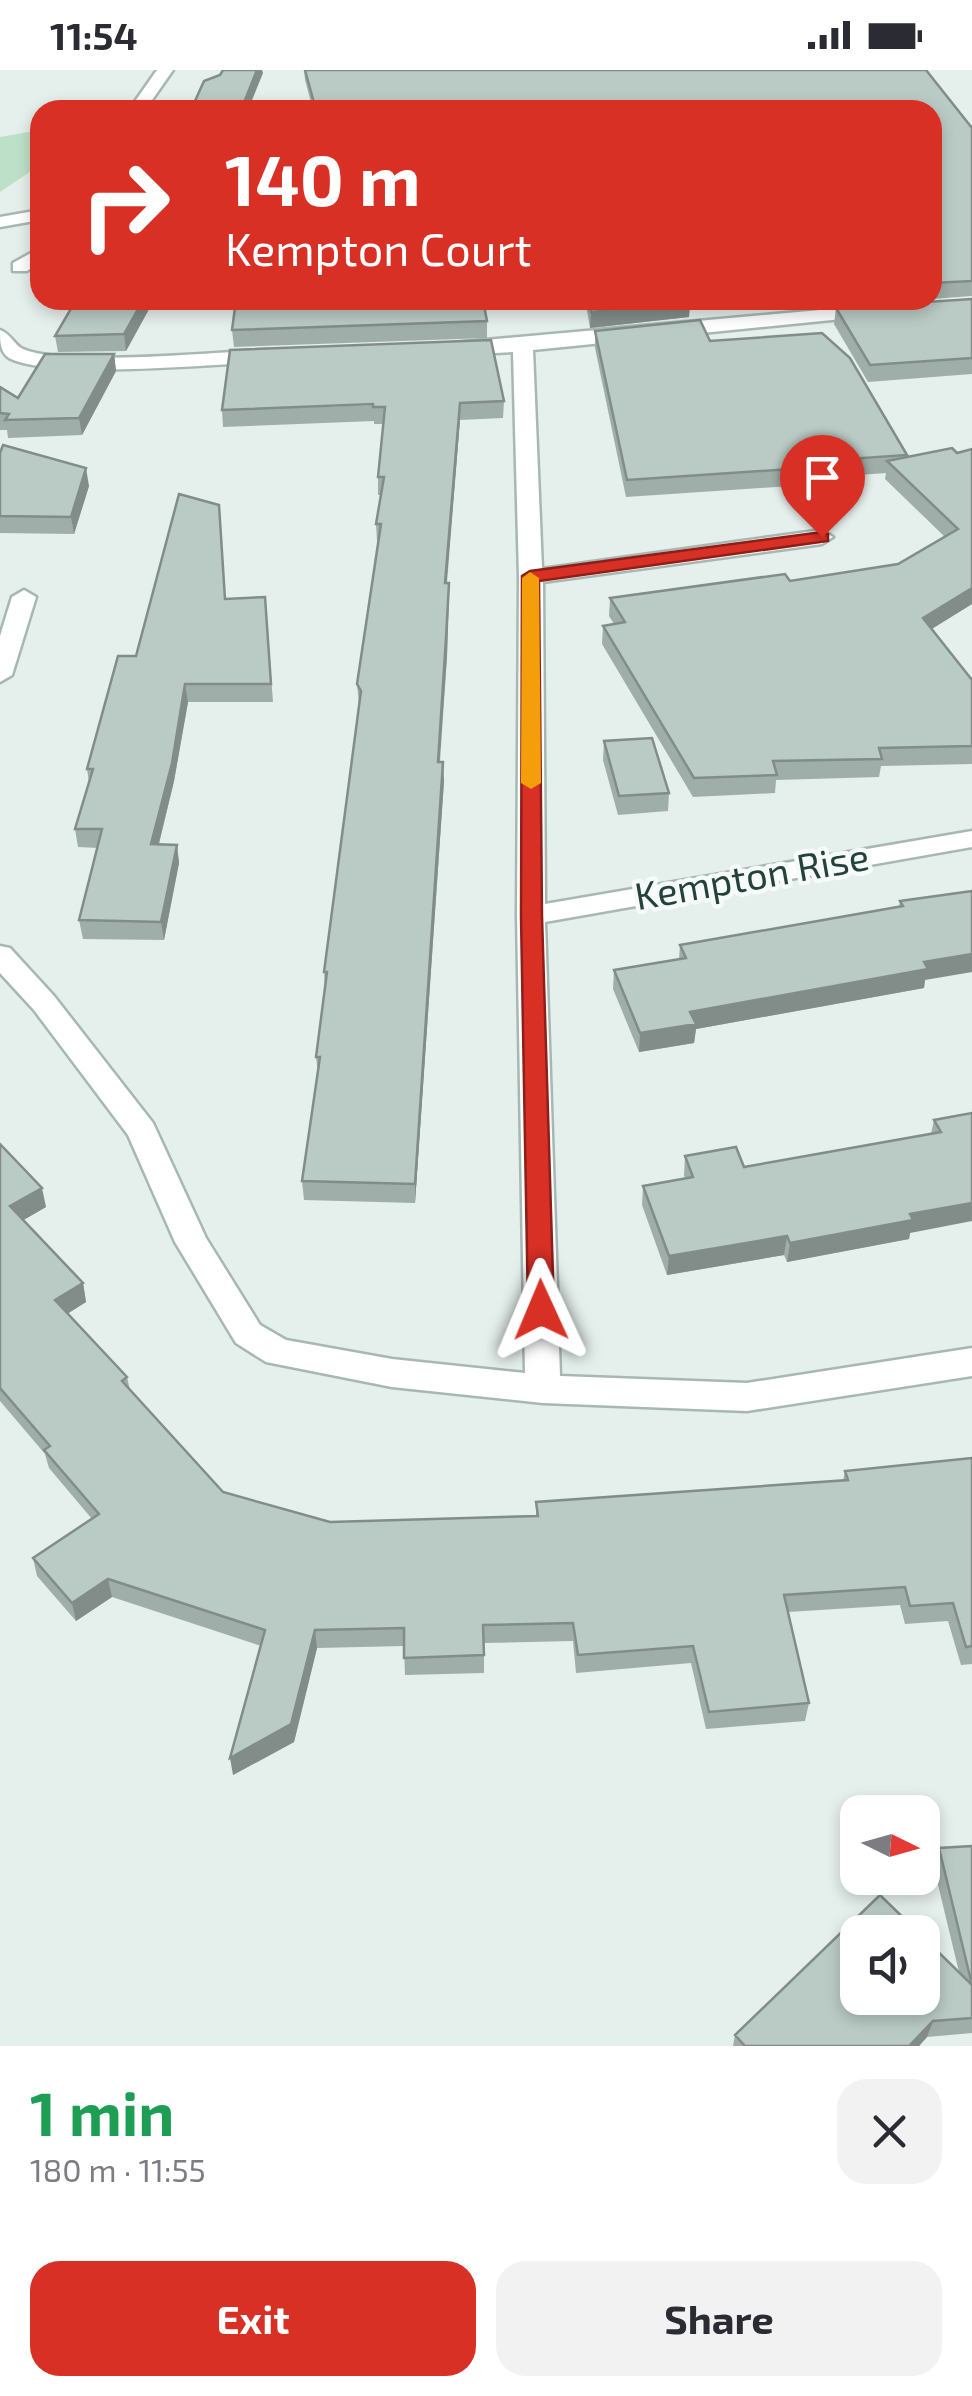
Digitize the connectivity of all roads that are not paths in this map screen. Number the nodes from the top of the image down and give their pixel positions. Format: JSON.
{"nodes":[{"id":1,"x":165,"y":70,"type":"edge"},
{"id":2,"x":144,"y":100,"type":"edge"},
{"id":3,"x":30,"y":217,"type":"edge"},
{"id":4,"x":0,"y":222,"type":"edge"},
{"id":5,"x":30,"y":260,"type":"edge"},
{"id":6,"x":20,"y":266,"type":"dead end"},
{"id":7,"x":744,"y":310,"type":"edge"},
{"id":8,"x":898,"y":310,"type":"edge"},
{"id":9,"x":750,"y":320,"type":"junction"},
{"id":10,"x":0,"y":336,"type":"edge"},
{"id":11,"x":524,"y":346,"type":"junction"},
{"id":12,"x":428,"y":350,"type":"edge"},
{"id":13,"x":293,"y":355,"type":"edge"},
{"id":14,"x":822,"y":537,"type":"dead end"},
{"id":15,"x":530,"y":576,"type":"junction"},
{"id":16,"x":24,"y":597,"type":"dead end"},
{"id":17,"x":0,"y":675,"type":"edge"},
{"id":18,"x":972,"y":839,"type":"edge"},
{"id":19,"x":531,"y":916,"type":"junction"},
{"id":20,"x":0,"y":955,"type":"edge"},
{"id":21,"x":972,"y":1362,"type":"edge"},
{"id":22,"x":544,"y":1389,"type":"junction"}],
"edges":[{"from":1,"to":2,"type":"street"},
{"from":3,"to":4,"type":"street"},
{"from":5,"to":6,"type":"street"},
{"from":7,"to":9,"type":"street"},
{"from":8,"to":9,"type":"street"},
{"from":9,"to":11,"type":"street"},
{"from":10,"to":13,"type":"street"},
{"from":11,"to":12,"type":"street"},
{"from":11,"to":15,"type":"street"},
{"from":14,"to":15,"type":"street"},
{"from":15,"to":19,"type":"street"},
{"from":16,"to":17,"type":"street"},
{"from":18,"to":19,"type":"street","name":"Kempton Rise"},
{"from":19,"to":22,"type":"street"},
{"from":20,"to":22,"type":"street"},
{"from":21,"to":22,"type":"street"}]}
